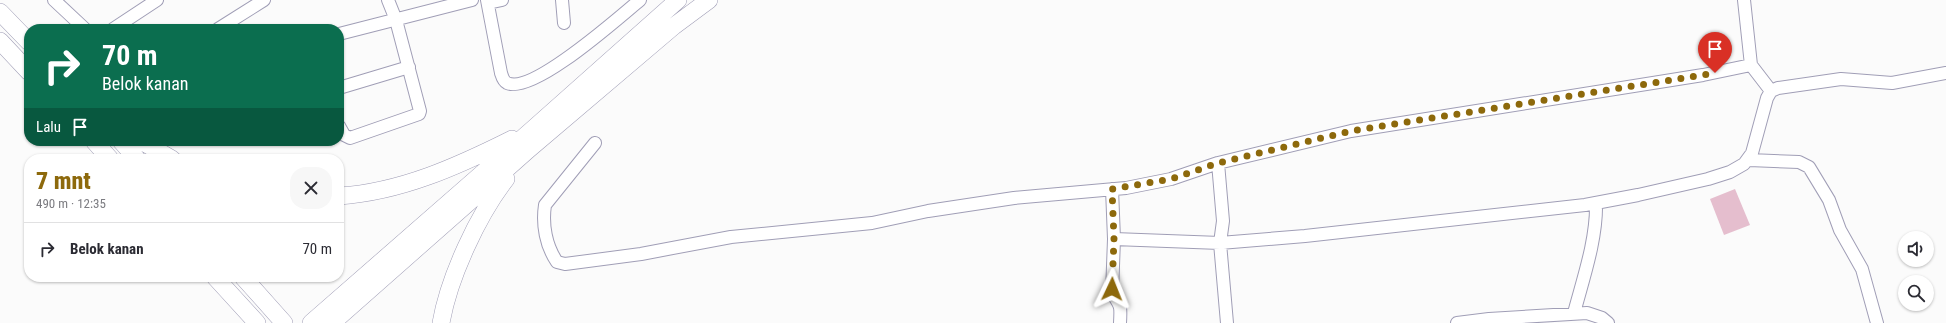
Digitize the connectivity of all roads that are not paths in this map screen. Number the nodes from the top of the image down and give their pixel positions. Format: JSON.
{"nodes":[{"id":1,"x":54,"y":0,"type":"edge"},
{"id":2,"x":157,"y":0,"type":"edge"},
{"id":3,"x":264,"y":0,"type":"edge"},
{"id":4,"x":388,"y":0,"type":"edge"},
{"id":5,"x":472,"y":0,"type":"edge"},
{"id":6,"x":502,"y":0,"type":"edge"},
{"id":7,"x":562,"y":0,"type":"edge"},
{"id":8,"x":640,"y":0,"type":"edge"},
{"id":9,"x":678,"y":0,"type":"edge"},
{"id":10,"x":709,"y":0,"type":"edge"},
{"id":11,"x":717,"y":0,"type":"edge"},
{"id":12,"x":1744,"y":0,"type":"edge"},
{"id":13,"x":487,"y":1,"type":"edge"},
{"id":14,"x":444,"y":4,"type":"edge"},
{"id":15,"x":0,"y":12,"type":"edge"},
{"id":16,"x":396,"y":20,"type":"junction"},
{"id":17,"x":564,"y":23,"type":"dead end"},
{"id":18,"x":80,"y":24,"type":"edge"},
{"id":19,"x":121,"y":24,"type":"edge"},
{"id":20,"x":226,"y":24,"type":"edge"},
{"id":21,"x":674,"y":26,"type":"junction"},
{"id":22,"x":344,"y":33,"type":"edge"},
{"id":23,"x":24,"y":37,"type":"edge"},
{"id":24,"x":0,"y":41,"type":"edge"},
{"id":25,"x":1751,"y":65,"type":"junction"},
{"id":26,"x":24,"y":67,"type":"edge"},
{"id":27,"x":409,"y":67,"type":"junction"},
{"id":28,"x":1946,"y":73,"type":"edge"},
{"id":29,"x":344,"y":86,"type":"edge"},
{"id":30,"x":1771,"y":92,"type":"junction"},
{"id":31,"x":533,"y":129,"type":"junction"},
{"id":32,"x":344,"y":136,"type":"edge"},
{"id":33,"x":596,"y":142,"type":"dead end"},
{"id":34,"x":98,"y":146,"type":"edge"},
{"id":35,"x":125,"y":146,"type":"edge"},
{"id":36,"x":150,"y":146,"type":"edge"},
{"id":37,"x":528,"y":150,"type":"junction"},
{"id":38,"x":106,"y":154,"type":"edge"},
{"id":39,"x":132,"y":154,"type":"edge"},
{"id":40,"x":163,"y":154,"type":"edge"},
{"id":41,"x":1748,"y":160,"type":"junction"},
{"id":42,"x":1218,"y":163,"type":"junction"},
{"id":43,"x":1112,"y":189,"type":"junction"},
{"id":44,"x":344,"y":195,"type":"edge"},
{"id":45,"x":1596,"y":203,"type":"junction"},
{"id":46,"x":1114,"y":239,"type":"junction"},
{"id":47,"x":1220,"y":243,"type":"junction"},
{"id":48,"x":220,"y":282,"type":"edge"},
{"id":49,"x":247,"y":282,"type":"edge"},
{"id":50,"x":1574,"y":313,"type":"junction"},
{"id":51,"x":332,"y":316,"type":"edge"},
{"id":52,"x":1586,"y":318,"type":"edge"},
{"id":53,"x":257,"y":323,"type":"edge"},
{"id":54,"x":284,"y":323,"type":"edge"},
{"id":55,"x":311,"y":323,"type":"edge"},
{"id":56,"x":441,"y":323,"type":"edge"},
{"id":57,"x":1120,"y":323,"type":"edge"},
{"id":58,"x":1226,"y":323,"type":"edge"},
{"id":59,"x":1457,"y":323,"type":"edge"},
{"id":60,"x":1608,"y":323,"type":"edge"},
{"id":61,"x":1877,"y":323,"type":"edge"}],
"edges":[{"from":1,"to":18,"type":"street"},
{"from":2,"to":19,"type":"street"},
{"from":3,"to":20,"type":"street"},
{"from":4,"to":16,"type":"street"},
{"from":5,"to":14,"type":"street"},
{"from":6,"to":13,"type":"street"},
{"from":7,"to":17,"type":"street"},
{"from":8,"to":13,"type":"street"},
{"from":9,"to":31,"type":"highway"},
{"from":10,"to":21,"type":"highway"},
{"from":11,"to":21,"type":"highway"},
{"from":12,"to":25,"type":"street"},
{"from":14,"to":16,"type":"street"},
{"from":15,"to":23,"type":"highway"},
{"from":16,"to":22,"type":"street"},
{"from":16,"to":27,"type":"street"},
{"from":21,"to":37,"type":"highway"},
{"from":24,"to":26,"type":"highway"},
{"from":25,"to":30,"type":"street"},
{"from":25,"to":42,"type":"street"},
{"from":27,"to":29,"type":"street"},
{"from":27,"to":32,"type":"street"},
{"from":28,"to":30,"type":"street"},
{"from":30,"to":41,"type":"street"},
{"from":31,"to":44,"type":"highway"},
{"from":31,"to":51,"type":"highway"},
{"from":33,"to":43,"type":"street"},
{"from":34,"to":38,"type":"highway"},
{"from":35,"to":39,"type":"highway"},
{"from":36,"to":40,"type":"highway"},
{"from":37,"to":51,"type":"highway"},
{"from":37,"to":56,"type":"highway"},
{"from":41,"to":45,"type":"street"},
{"from":41,"to":61,"type":"street"},
{"from":42,"to":43,"type":"street"},
{"from":42,"to":47,"type":"street"},
{"from":43,"to":46,"type":"street"},
{"from":45,"to":47,"type":"street"},
{"from":45,"to":50,"type":"street"},
{"from":46,"to":47,"type":"street"},
{"from":46,"to":57,"type":"street"},
{"from":47,"to":58,"type":"street"},
{"from":48,"to":53,"type":"highway"},
{"from":49,"to":54,"type":"highway"},
{"from":50,"to":52,"type":"street"},
{"from":50,"to":59,"type":"street"},
{"from":51,"to":55,"type":"highway"},
{"from":52,"to":60,"type":"street"}]}
